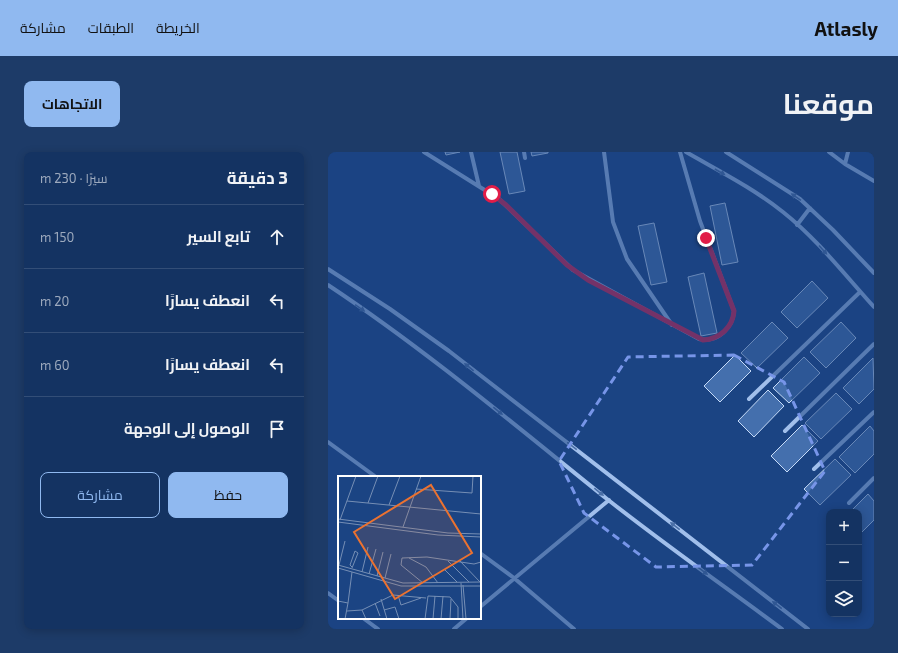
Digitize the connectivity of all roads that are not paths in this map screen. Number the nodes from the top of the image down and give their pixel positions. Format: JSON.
{"nodes":[{"id":1,"x":424,"y":152,"type":"edge"},
{"id":2,"x":471,"y":152,"type":"edge"},
{"id":3,"x":524,"y":152,"type":"edge"},
{"id":4,"x":604,"y":152,"type":"edge"},
{"id":5,"x":680,"y":152,"type":"edge"},
{"id":6,"x":686,"y":152,"type":"edge"},
{"id":7,"x":726,"y":152,"type":"edge"},
{"id":8,"x":829,"y":152,"type":"edge"},
{"id":9,"x":848,"y":152,"type":"edge"},
{"id":10,"x":525,"y":158,"type":"dead end"},
{"id":11,"x":845,"y":164,"type":"junction"},
{"id":12,"x":874,"y":181,"type":"edge"},
{"id":13,"x":480,"y":186,"type":"junction"},
{"id":14,"x":810,"y":208,"type":"junction"},
{"id":15,"x":797,"y":225,"type":"junction"},
{"id":16,"x":328,"y":268,"type":"edge"},
{"id":17,"x":874,"y":273,"type":"edge"},
{"id":18,"x":328,"y":286,"type":"edge"},
{"id":19,"x":860,"y":292,"type":"junction"},
{"id":20,"x":874,"y":307,"type":"edge"},
{"id":21,"x":672,"y":325,"type":"junction"},
{"id":22,"x":874,"y":344,"type":"edge"},
{"id":23,"x":749,"y":399,"type":"dead end"},
{"id":24,"x":874,"y":412,"type":"edge"},
{"id":25,"x":785,"y":431,"type":"dead end"},
{"id":26,"x":328,"y":442,"type":"edge"},
{"id":27,"x":814,"y":469,"type":"dead end"},
{"id":28,"x":375,"y":476,"type":"edge"},
{"id":29,"x":874,"y":478,"type":"edge"},
{"id":30,"x":609,"y":500,"type":"junction"},
{"id":31,"x":849,"y":503,"type":"dead end"},
{"id":32,"x":481,"y":554,"type":"edge"},
{"id":33,"x":514,"y":578,"type":"junction"},
{"id":34,"x":328,"y":593,"type":"edge"},
{"id":35,"x":338,"y":600,"type":"edge"},
{"id":36,"x":481,"y":606,"type":"edge"},
{"id":37,"x":364,"y":619,"type":"edge"},
{"id":38,"x":466,"y":619,"type":"edge"},
{"id":39,"x":378,"y":629,"type":"edge"},
{"id":40,"x":454,"y":629,"type":"edge"},
{"id":41,"x":574,"y":629,"type":"edge"},
{"id":42,"x":782,"y":629,"type":"edge"},
{"id":43,"x":808,"y":629,"type":"edge"}],
"edges":[{"from":1,"to":13,"type":"street"},
{"from":2,"to":13,"type":"street"},
{"from":3,"to":10,"type":"street"},
{"from":4,"to":21,"type":"street"},
{"from":5,"to":21,"type":"street"},
{"from":6,"to":15,"type":"street","one_way":true},
{"from":14,"to":7,"type":"street","one_way":true},
{"from":8,"to":11,"type":"street"},
{"from":9,"to":11,"type":"street"},
{"from":11,"to":12,"type":"street"},
{"from":13,"to":21,"type":"street"},
{"from":14,"to":15,"type":"street"},
{"from":14,"to":17,"type":"street"},
{"from":15,"to":19,"type":"street","one_way":true},
{"from":43,"to":16,"type":"street","one_way":true},
{"from":18,"to":30,"type":"street","one_way":true},
{"from":19,"to":20,"type":"street"},
{"from":19,"to":23,"type":"street"},
{"from":22,"to":25,"type":"street"},
{"from":24,"to":27,"type":"street"},
{"from":26,"to":28,"type":"street"},
{"from":29,"to":31,"type":"street"},
{"from":30,"to":33,"type":"street"},
{"from":30,"to":42,"type":"street","one_way":true},
{"from":32,"to":33,"type":"street"},
{"from":33,"to":36,"type":"street"},
{"from":33,"to":41,"type":"street"},
{"from":34,"to":35,"type":"street"},
{"from":37,"to":39,"type":"street"},
{"from":38,"to":40,"type":"street"}]}
